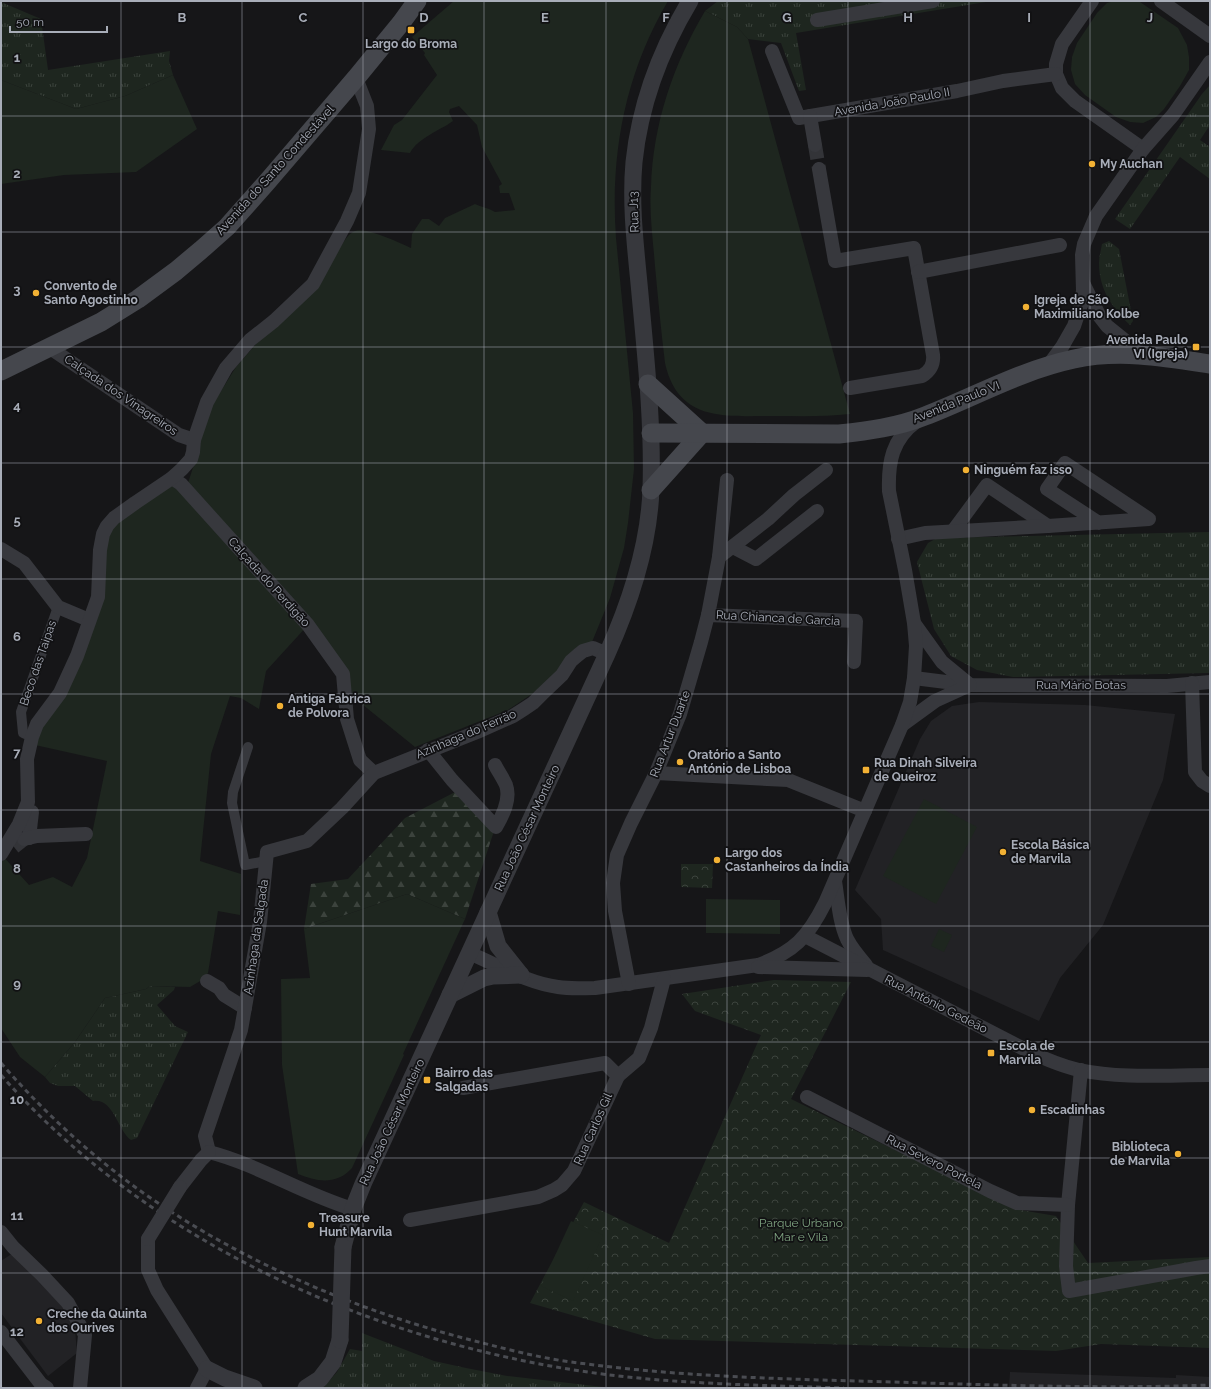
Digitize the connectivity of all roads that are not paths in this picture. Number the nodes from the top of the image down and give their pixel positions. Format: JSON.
{"nodes":[{"id":1,"x":417,"y":1,"type":"edge"},
{"id":2,"x":690,"y":1,"type":"edge"},
{"id":3,"x":933,"y":1,"type":"edge"},
{"id":4,"x":1092,"y":1,"type":"edge"},
{"id":5,"x":1161,"y":1,"type":"edge"},
{"id":6,"x":900,"y":4,"type":"edge"},
{"id":7,"x":817,"y":20,"type":"dead end"},
{"id":8,"x":1210,"y":36,"type":"edge"},
{"id":9,"x":772,"y":51,"type":"dead end"},
{"id":10,"x":1210,"y":62,"type":"edge"},
{"id":11,"x":1056,"y":74,"type":"junction"},
{"id":12,"x":356,"y":78,"type":"junction"},
{"id":13,"x":810,"y":116,"type":"junction"},
{"id":14,"x":815,"y":145,"type":"tunnel mouth"},
{"id":15,"x":1142,"y":149,"type":"junction"},
{"id":16,"x":819,"y":170,"type":"tunnel mouth"},
{"id":17,"x":1060,"y":245,"type":"dead end"},
{"id":18,"x":918,"y":272,"type":"junction"},
{"id":19,"x":1083,"y":282,"type":"junction"},
{"id":20,"x":50,"y":348,"type":"junction"},
{"id":21,"x":1142,"y":355,"type":"junction"},
{"id":22,"x":1210,"y":364,"type":"edge"},
{"id":23,"x":1048,"y":366,"type":"junction"},
{"id":24,"x":1,"y":371,"type":"edge"},
{"id":25,"x":648,"y":384,"type":"junction"},
{"id":26,"x":850,"y":388,"type":"dead end"},
{"id":27,"x":923,"y":417,"type":"junction"},
{"id":28,"x":651,"y":433,"type":"junction"},
{"id":29,"x":702,"y":433,"type":"junction"},
{"id":30,"x":194,"y":440,"type":"junction"},
{"id":31,"x":826,"y":470,"type":"dead end"},
{"id":32,"x":172,"y":478,"type":"junction"},
{"id":33,"x":726,"y":480,"type":"dead end"},
{"id":34,"x":651,"y":490,"type":"junction"},
{"id":35,"x":817,"y":511,"type":"dead end"},
{"id":36,"x":1099,"y":523,"type":"junction"},
{"id":37,"x":1048,"y":526,"type":"junction"},
{"id":38,"x":953,"y":531,"type":"junction"},
{"id":39,"x":898,"y":539,"type":"junction"},
{"id":40,"x":733,"y":547,"type":"junction"},
{"id":41,"x":1,"y":548,"type":"edge"},
{"id":42,"x":719,"y":557,"type":"junction"},
{"id":43,"x":58,"y":607,"type":"junction"},
{"id":44,"x":708,"y":615,"type":"junction"},
{"id":45,"x":89,"y":620,"type":"junction"},
{"id":46,"x":914,"y":623,"type":"junction"},
{"id":47,"x":607,"y":654,"type":"junction"},
{"id":48,"x":854,"y":662,"type":"dead end"},
{"id":49,"x":914,"y":678,"type":"junction"},
{"id":50,"x":1210,"y":682,"type":"edge"},
{"id":51,"x":1192,"y":683,"type":"junction"},
{"id":52,"x":970,"y":685,"type":"junction"},
{"id":53,"x":902,"y":725,"type":"junction"},
{"id":54,"x":32,"y":737,"type":"junction"},
{"id":55,"x":248,"y":747,"type":"dead end"},
{"id":56,"x":428,"y":750,"type":"junction"},
{"id":57,"x":495,"y":765,"type":"dead end"},
{"id":58,"x":374,"y":773,"type":"junction"},
{"id":59,"x":656,"y":773,"type":"junction"},
{"id":60,"x":1210,"y":786,"type":"edge"},
{"id":61,"x":865,"y":811,"type":"junction"},
{"id":62,"x":32,"y":812,"type":"dead end"},
{"id":63,"x":86,"y":834,"type":"dead end"},
{"id":64,"x":14,"y":846,"type":"edge"},
{"id":65,"x":266,"y":861,"type":"junction"},
{"id":66,"x":835,"y":881,"type":"junction"},
{"id":67,"x":488,"y":912,"type":"junction"},
{"id":68,"x":805,"y":936,"type":"junction"},
{"id":69,"x":469,"y":953,"type":"junction"},
{"id":70,"x":748,"y":967,"type":"junction"},
{"id":71,"x":870,"y":970,"type":"junction"},
{"id":72,"x":521,"y":975,"type":"junction"},
{"id":73,"x":664,"y":978,"type":"junction"},
{"id":74,"x":207,"y":981,"type":"dead end"},
{"id":75,"x":629,"y":984,"type":"junction"},
{"id":76,"x":450,"y":995,"type":"junction"},
{"id":77,"x":245,"y":1008,"type":"junction"},
{"id":78,"x":1081,"y":1070,"type":"junction"},
{"id":79,"x":1210,"y":1075,"type":"edge"},
{"id":80,"x":618,"y":1076,"type":"junction"},
{"id":81,"x":463,"y":1088,"type":"dead end"},
{"id":82,"x":807,"y":1097,"type":"dead end"},
{"id":83,"x":208,"y":1152,"type":"junction"},
{"id":84,"x":1068,"y":1205,"type":"junction"},
{"id":85,"x":353,"y":1208,"type":"junction"},
{"id":86,"x":410,"y":1220,"type":"dead end"},
{"id":87,"x":1,"y":1232,"type":"edge"},
{"id":88,"x":1210,"y":1266,"type":"edge"},
{"id":89,"x":1,"y":1332,"type":"edge"},
{"id":90,"x":207,"y":1369,"type":"junction"},
{"id":91,"x":47,"y":1388,"type":"edge"},
{"id":92,"x":80,"y":1388,"type":"edge"},
{"id":93,"x":196,"y":1388,"type":"edge"},
{"id":94,"x":254,"y":1388,"type":"edge"},
{"id":95,"x":306,"y":1388,"type":"edge"}],
"edges":[{"from":1,"to":12,"type":"main road"},
{"from":2,"to":25,"type":"street","name":"Rua J13"},
{"from":3,"to":6,"type":"street"},
{"from":4,"to":11,"type":"street"},
{"from":5,"to":8,"type":"street"},
{"from":6,"to":7,"type":"street"},
{"from":9,"to":13,"type":"street"},
{"from":10,"to":15,"type":"street"},
{"from":11,"to":13,"type":"street","name":"Avenida João Paulo II"},
{"from":11,"to":15,"type":"street"},
{"from":12,"to":20,"type":"main road","name":"Avenida do Santo Condestável"},
{"from":12,"to":30,"type":"street"},
{"from":13,"to":14,"type":"street"},
{"from":15,"to":19,"type":"street"},
{"from":16,"to":18,"type":"street"},
{"from":17,"to":18,"type":"street"},
{"from":18,"to":26,"type":"street"},
{"from":19,"to":21,"type":"street"},
{"from":19,"to":23,"type":"street"},
{"from":20,"to":24,"type":"main road","name":"Avenida do Santo Condestável"},
{"from":20,"to":30,"type":"street","name":"Calçada dos Vinagreiros"},
{"from":21,"to":22,"type":"main road","name":"Avenida Paulo VI"},
{"from":21,"to":23,"type":"main road","name":"Avenida Paulo VI"},
{"from":23,"to":27,"type":"main road","name":"Avenida Paulo VI"},
{"from":25,"to":28,"type":"street","name":"Rua J13"},
{"from":25,"to":29,"type":"main road"},
{"from":27,"to":29,"type":"main road","name":"Avenida Paulo VI"},
{"from":27,"to":39,"type":"street"},
{"from":28,"to":29,"type":"main road","name":"Avenida Paulo VI"},
{"from":28,"to":34,"type":"street","name":"Rua João César Monteiro"},
{"from":29,"to":34,"type":"main road"},
{"from":30,"to":32,"type":"street"},
{"from":31,"to":40,"type":"street"},
{"from":32,"to":45,"type":"street"},
{"from":32,"to":58,"type":"street","name":"Calçada do Perdigão"},
{"from":33,"to":42,"type":"street","name":"Rua Artur Duarte"},
{"from":34,"to":47,"type":"street","name":"Rua João César Monteiro"},
{"from":35,"to":40,"type":"street"},
{"from":36,"to":36,"type":"street"},
{"from":36,"to":37,"type":"street"},
{"from":37,"to":38,"type":"street"},
{"from":37,"to":38,"type":"street"},
{"from":38,"to":39,"type":"street"},
{"from":39,"to":46,"type":"street"},
{"from":40,"to":42,"type":"street"},
{"from":41,"to":43,"type":"street","name":"Beco das Taipas"},
{"from":42,"to":44,"type":"street","name":"Rua Artur Duarte"},
{"from":43,"to":45,"type":"street","name":"Beco das Taipas"},
{"from":43,"to":54,"type":"street","name":"Beco das Taipas"},
{"from":44,"to":48,"type":"street","name":"Rua Chianca de Garcia"},
{"from":44,"to":59,"type":"street","name":"Rua Artur Duarte"},
{"from":45,"to":54,"type":"street"},
{"from":46,"to":49,"type":"street"},
{"from":46,"to":52,"type":"street"},
{"from":47,"to":56,"type":"street","name":"Azinhaga do Ferrão"},
{"from":47,"to":67,"type":"street","name":"Rua João César Monteiro"},
{"from":49,"to":52,"type":"street","name":"Rua Mário Botas"},
{"from":49,"to":53,"type":"street"},
{"from":50,"to":51,"type":"street","name":"Rua Mário Botas"},
{"from":51,"to":52,"type":"street","name":"Rua Mário Botas"},
{"from":51,"to":60,"type":"street"},
{"from":52,"to":53,"type":"street","name":"Rua Mário Botas"},
{"from":53,"to":61,"type":"street"},
{"from":54,"to":64,"type":"street"},
{"from":55,"to":65,"type":"street"},
{"from":56,"to":57,"type":"street"},
{"from":56,"to":58,"type":"street","name":"Azinhaga do Ferrão"},
{"from":58,"to":65,"type":"street"},
{"from":59,"to":61,"type":"street"},
{"from":59,"to":75,"type":"street","name":"Rua Artur Duarte"},
{"from":61,"to":66,"type":"street"},
{"from":62,"to":64,"type":"street"},
{"from":63,"to":64,"type":"street"},
{"from":65,"to":77,"type":"street","name":"Azinhaga da Salgada"},
{"from":66,"to":68,"type":"street"},
{"from":66,"to":71,"type":"street","name":"Rua António Gedeão"},
{"from":67,"to":69,"type":"street","name":"Rua João César Monteiro"},
{"from":67,"to":72,"type":"street"},
{"from":68,"to":70,"type":"street"},
{"from":68,"to":71,"type":"street","name":"Rua António Gedeão"},
{"from":69,"to":72,"type":"street"},
{"from":69,"to":76,"type":"street","name":"Rua João César Monteiro"},
{"from":70,"to":71,"type":"street","name":"Rua António Gedeão"},
{"from":70,"to":73,"type":"street"},
{"from":71,"to":78,"type":"street","name":"Rua António Gedeão"},
{"from":72,"to":75,"type":"street"},
{"from":72,"to":76,"type":"street"},
{"from":73,"to":75,"type":"street"},
{"from":73,"to":80,"type":"street"},
{"from":74,"to":77,"type":"street"},
{"from":76,"to":85,"type":"street","name":"Rua João César Monteiro"},
{"from":77,"to":83,"type":"street","name":"Azinhaga da Salgada"},
{"from":78,"to":79,"type":"street","name":"Rua António Gedeão"},
{"from":78,"to":84,"type":"street"},
{"from":80,"to":81,"type":"street"},
{"from":80,"to":86,"type":"street","name":"Rua Carlos Gil"},
{"from":82,"to":84,"type":"street","name":"Rua Severo Portela"},
{"from":83,"to":85,"type":"street"},
{"from":83,"to":90,"type":"street","bridge":true},
{"from":84,"to":88,"type":"street"},
{"from":85,"to":95,"type":"street","name":"Rua João César Monteiro","bridge":true},
{"from":87,"to":92,"type":"street"},
{"from":89,"to":91,"type":"street"},
{"from":90,"to":93,"type":"street"},
{"from":90,"to":94,"type":"street"}]}
